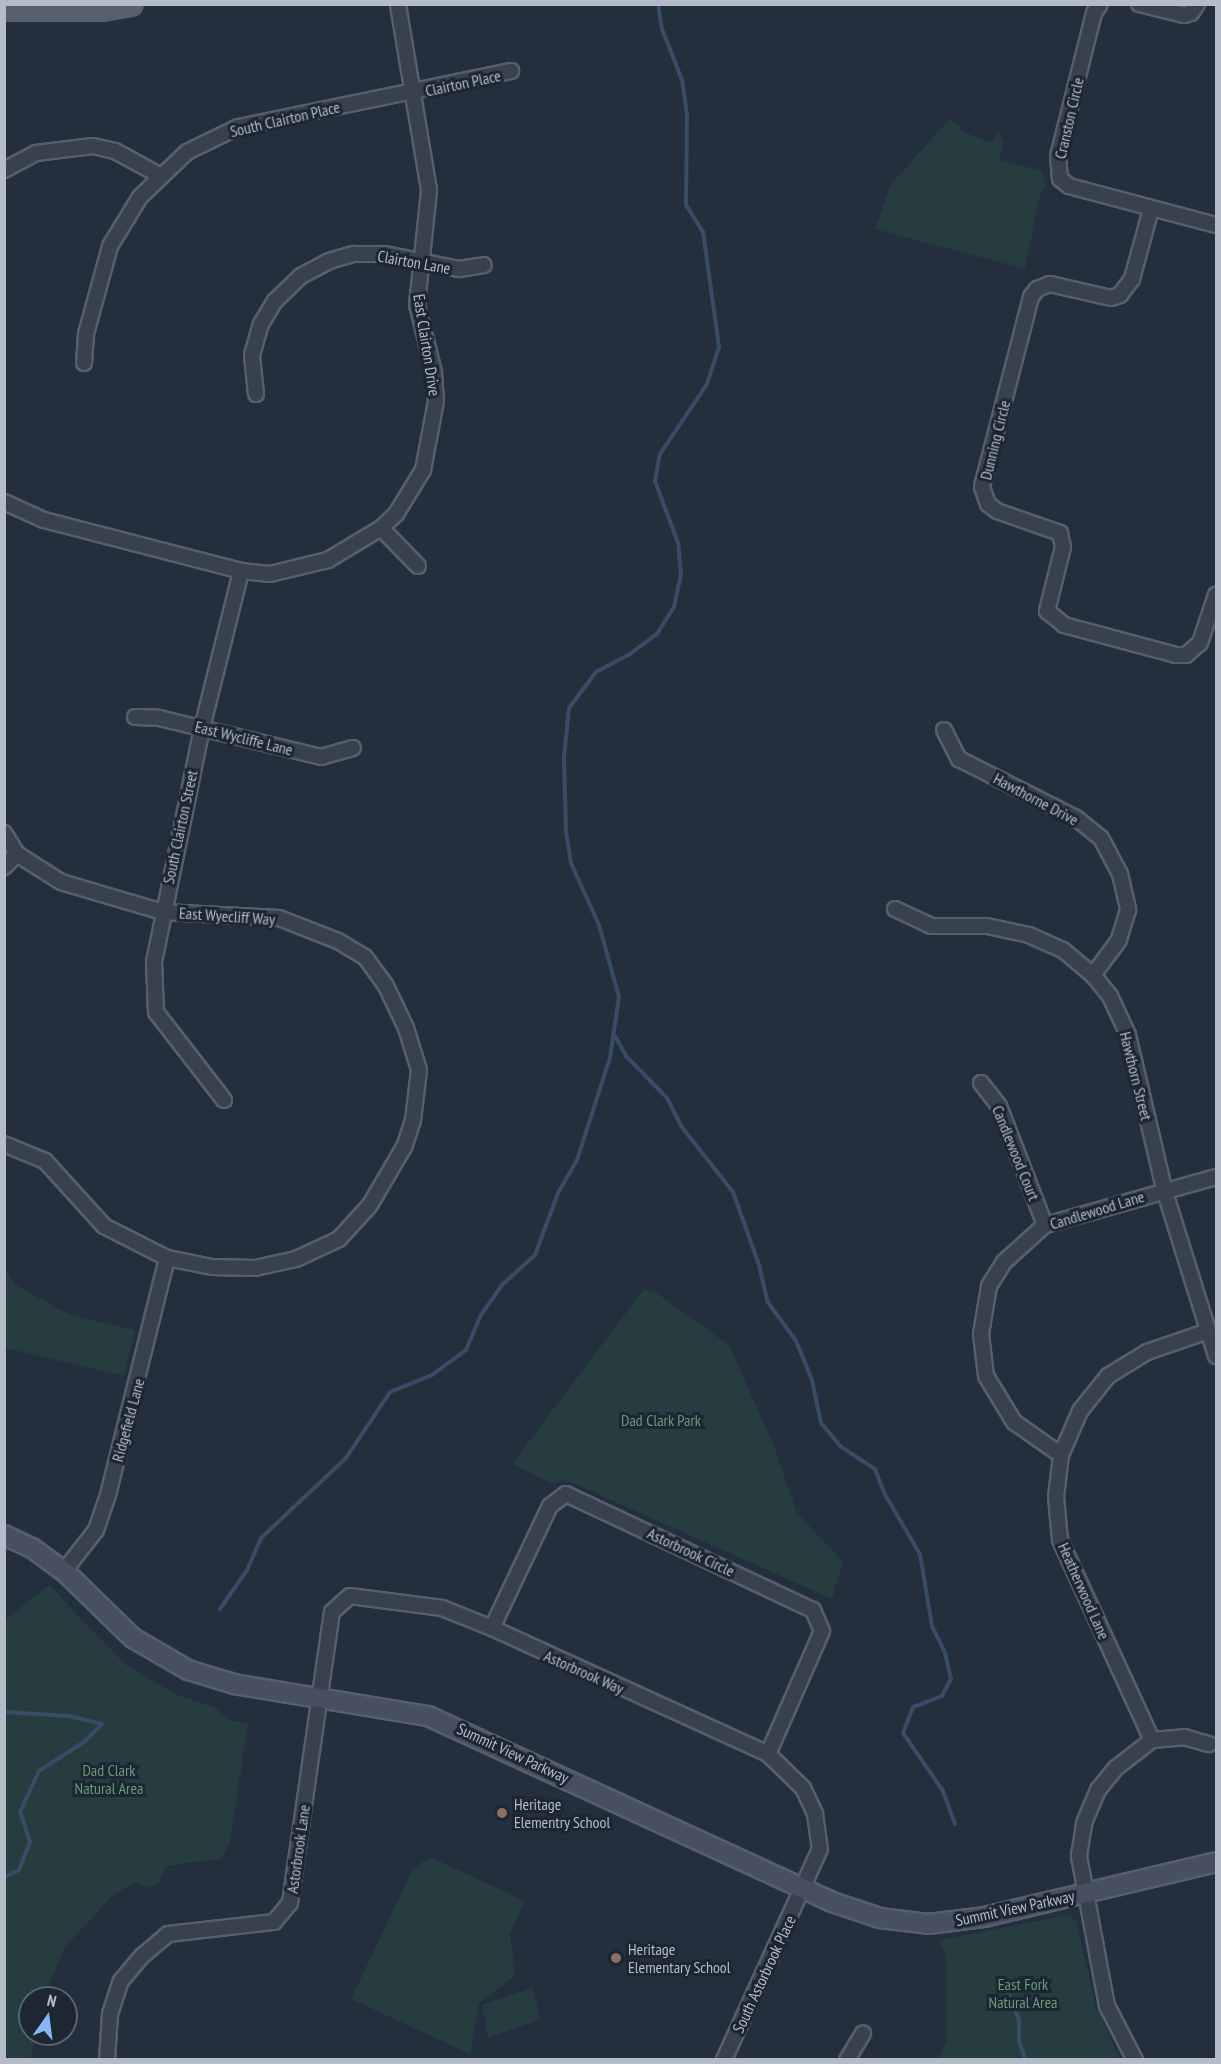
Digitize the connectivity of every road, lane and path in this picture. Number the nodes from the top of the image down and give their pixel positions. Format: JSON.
{"nodes":[{"id":1,"x":131,"y":4,"type":"edge"},
{"id":2,"x":398,"y":4,"type":"edge"},
{"id":3,"x":1100,"y":4,"type":"edge"},
{"id":4,"x":1139,"y":4,"type":"edge"},
{"id":5,"x":1197,"y":4,"type":"edge"},
{"id":6,"x":4,"y":9,"type":"edge"},
{"id":7,"x":511,"y":71,"type":"dead end"},
{"id":8,"x":414,"y":93,"type":"junction"},
{"id":9,"x":7,"y":162,"type":"edge"},
{"id":10,"x":159,"y":175,"type":"junction"},
{"id":11,"x":1151,"y":209,"type":"junction"},
{"id":12,"x":1216,"y":225,"type":"edge"},
{"id":13,"x":422,"y":261,"type":"junction"},
{"id":14,"x":484,"y":265,"type":"dead end"},
{"id":15,"x":84,"y":363,"type":"dead end"},
{"id":16,"x":256,"y":394,"type":"dead end"},
{"id":17,"x":4,"y":502,"type":"edge"},
{"id":18,"x":381,"y":528,"type":"junction"},
{"id":19,"x":418,"y":566,"type":"dead end"},
{"id":20,"x":241,"y":571,"type":"junction"},
{"id":21,"x":1216,"y":602,"type":"edge"},
{"id":22,"x":135,"y":717,"type":"dead end"},
{"id":23,"x":202,"y":728,"type":"junction"},
{"id":24,"x":944,"y":730,"type":"dead end"},
{"id":25,"x":353,"y":748,"type":"dead end"},
{"id":26,"x":4,"y":833,"type":"edge"},
{"id":27,"x":17,"y":854,"type":"junction"},
{"id":28,"x":4,"y":867,"type":"edge"},
{"id":29,"x":895,"y":909,"type":"dead end"},
{"id":30,"x":163,"y":912,"type":"junction"},
{"id":31,"x":1093,"y":975,"type":"junction"},
{"id":32,"x":981,"y":1083,"type":"dead end"},
{"id":33,"x":224,"y":1100,"type":"dead end"},
{"id":34,"x":4,"y":1143,"type":"edge"},
{"id":35,"x":1216,"y":1177,"type":"edge"},
{"id":36,"x":1164,"y":1189,"type":"junction"},
{"id":37,"x":1045,"y":1225,"type":"junction"},
{"id":38,"x":167,"y":1258,"type":"junction"},
{"id":39,"x":1208,"y":1331,"type":"junction"},
{"id":40,"x":1216,"y":1356,"type":"edge"},
{"id":41,"x":1061,"y":1455,"type":"junction"},
{"id":42,"x":4,"y":1535,"type":"edge"},
{"id":43,"x":64,"y":1571,"type":"junction"},
{"id":44,"x":492,"y":1628,"type":"junction"},
{"id":45,"x":320,"y":1697,"type":"junction"},
{"id":46,"x":1152,"y":1740,"type":"junction"},
{"id":47,"x":1209,"y":1744,"type":"dead end"},
{"id":48,"x":768,"y":1754,"type":"junction"},
{"id":49,"x":1216,"y":1862,"type":"edge"},
{"id":50,"x":805,"y":1889,"type":"junction"},
{"id":51,"x":1084,"y":1893,"type":"junction"},
{"id":52,"x":863,"y":2033,"type":"dead end"},
{"id":53,"x":107,"y":2060,"type":"edge"},
{"id":54,"x":724,"y":2060,"type":"edge"},
{"id":55,"x":847,"y":2060,"type":"edge"},
{"id":56,"x":1135,"y":2060,"type":"edge"}],
"edges":[{"from":1,"to":6,"type":"main road"},
{"from":2,"to":8,"type":"street","name":"East Clairton Drive"},
{"from":3,"to":11,"type":"street","name":"Cranston Circle"},
{"from":4,"to":5,"type":"street"},
{"from":7,"to":8,"type":"street","name":"Clairton Place"},
{"from":8,"to":10,"type":"street","name":"South Clairton Place"},
{"from":8,"to":13,"type":"street","name":"East Clairton Drive"},
{"from":9,"to":10,"type":"street"},
{"from":10,"to":15,"type":"street","name":"South Clairton Place"},
{"from":11,"to":12,"type":"street","name":"Cranston Circle"},
{"from":11,"to":21,"type":"street","name":"Dunning Circle"},
{"from":13,"to":14,"type":"street","name":"Clairton Lane"},
{"from":13,"to":16,"type":"street","name":"Clairton Lane"},
{"from":13,"to":18,"type":"street","name":"East Clairton Drive"},
{"from":17,"to":20,"type":"street","name":"East Clairton Drive"},
{"from":18,"to":19,"type":"street"},
{"from":18,"to":20,"type":"street","name":"East Clairton Drive"},
{"from":20,"to":23,"type":"street","name":"South Clairton Street"},
{"from":22,"to":23,"type":"street","name":"East Wycliffe Lane"},
{"from":23,"to":25,"type":"street","name":"East Wycliffe Lane"},
{"from":23,"to":30,"type":"street","name":"South Clairton Street"},
{"from":24,"to":31,"type":"street","name":"Hawthorne Drive"},
{"from":26,"to":27,"type":"street","name":"East Wyecliff Way"},
{"from":27,"to":28,"type":"street"},
{"from":27,"to":30,"type":"street","name":"East Wyecliff Way"},
{"from":29,"to":31,"type":"street","name":"Hawthorn Street"},
{"from":30,"to":33,"type":"street","name":"South Clairton Street"},
{"from":30,"to":38,"type":"street","name":"East Wyecliff Way"},
{"from":31,"to":36,"type":"street","name":"Hawthorn Street"},
{"from":32,"to":37,"type":"street","name":"Candlewood Court"},
{"from":34,"to":38,"type":"street","name":"East Wyecliff Way"},
{"from":35,"to":36,"type":"street","name":"Candlewood Lane"},
{"from":36,"to":37,"type":"street","name":"Candlewood Lane"},
{"from":36,"to":39,"type":"street","name":"Hawthorn Street"},
{"from":37,"to":41,"type":"street","name":"Candlewood Lane"},
{"from":38,"to":43,"type":"street","name":"Ridgefield Lane"},
{"from":39,"to":40,"type":"street","name":"Hawthorn Street"},
{"from":39,"to":41,"type":"street","name":"Heatherwood Lane"},
{"from":41,"to":46,"type":"street","name":"Heatherwood Lane"},
{"from":42,"to":43,"type":"street","name":"Summit View Parkway"},
{"from":43,"to":45,"type":"street","name":"Summit View Parkway"},
{"from":44,"to":45,"type":"street","name":"Astorbrook Way"},
{"from":44,"to":48,"type":"street","name":"Astorbrook Way"},
{"from":44,"to":48,"type":"street","name":"Astorbrook Circle"},
{"from":45,"to":50,"type":"street","name":"Summit View Parkway"},
{"from":45,"to":53,"type":"street","name":"Astorbrook Lane"},
{"from":46,"to":47,"type":"street"},
{"from":46,"to":51,"type":"street"},
{"from":48,"to":50,"type":"street","name":"Astorbrook Way"},
{"from":49,"to":51,"type":"street","name":"Summit View Parkway"},
{"from":50,"to":51,"type":"street","name":"Summit View Parkway"},
{"from":50,"to":54,"type":"street","name":"South Astorbrook Place"},
{"from":51,"to":56,"type":"street"},
{"from":52,"to":55,"type":"street"}]}
